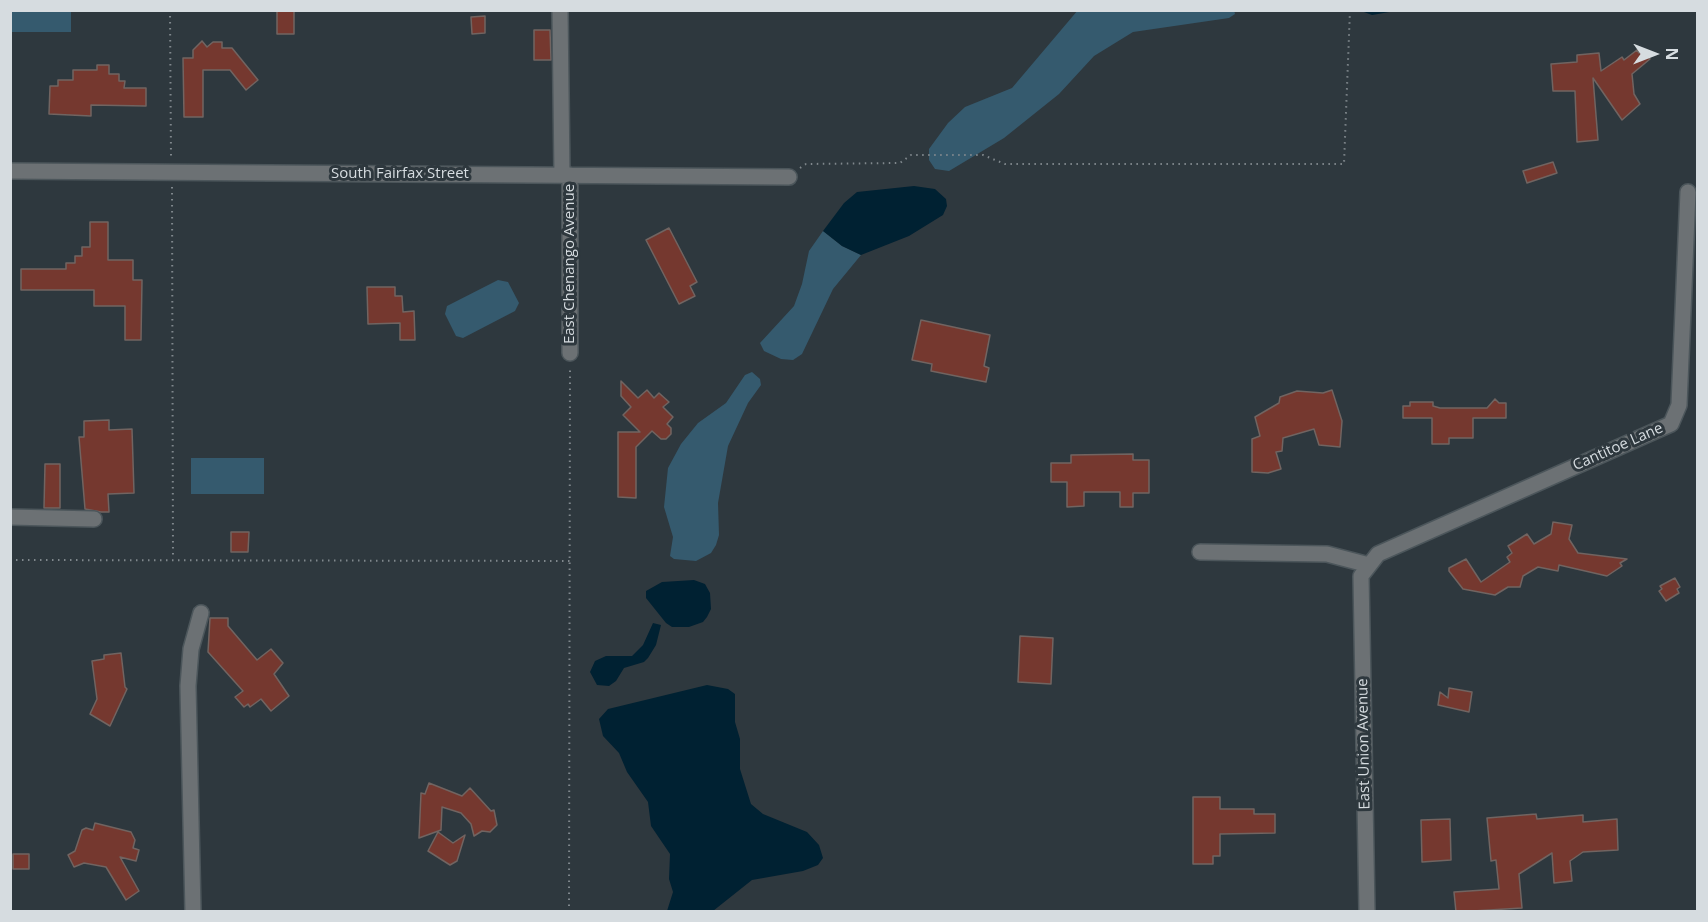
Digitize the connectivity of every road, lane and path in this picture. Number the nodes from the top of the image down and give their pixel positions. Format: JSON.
{"nodes":[{"id":1,"x":170,"y":10,"type":"edge"},
{"id":2,"x":560,"y":10,"type":"edge"},
{"id":3,"x":1350,"y":10,"type":"edge"},
{"id":4,"x":10,"y":171,"type":"edge"},
{"id":5,"x":172,"y":172,"type":"junction"},
{"id":6,"x":566,"y":175,"type":"junction"},
{"id":7,"x":789,"y":177,"type":"joint"},
{"id":8,"x":1688,"y":192,"type":"dead end"},
{"id":9,"x":570,"y":353,"type":"joint"},
{"id":10,"x":10,"y":516,"type":"edge"},
{"id":11,"x":94,"y":519,"type":"dead end"},
{"id":12,"x":1200,"y":552,"type":"dead end"},
{"id":13,"x":173,"y":559,"type":"junction"},
{"id":14,"x":10,"y":560,"type":"edge"},
{"id":15,"x":570,"y":561,"type":"junction"},
{"id":16,"x":1365,"y":570,"type":"junction"},
{"id":17,"x":201,"y":613,"type":"dead end"},
{"id":18,"x":193,"y":912,"type":"edge"},
{"id":19,"x":569,"y":912,"type":"edge"},
{"id":20,"x":1367,"y":912,"type":"edge"}],
"edges":[{"from":1,"to":5,"type":"path"},
{"from":2,"to":6,"type":"street","name":"East Chenango Avenue"},
{"from":3,"to":7,"type":"path"},
{"from":4,"to":5,"type":"street","name":"South Fairfax Street"},
{"from":5,"to":6,"type":"street","name":"South Fairfax Street"},
{"from":5,"to":13,"type":"path"},
{"from":6,"to":7,"type":"street","name":"South Fairfax Street"},
{"from":6,"to":9,"type":"street","name":"East Chenango Avenue"},
{"from":8,"to":16,"type":"street","name":"Cantitoe Lane"},
{"from":9,"to":15,"type":"path"},
{"from":10,"to":11,"type":"street"},
{"from":12,"to":16,"type":"street"},
{"from":13,"to":14,"type":"path"},
{"from":13,"to":15,"type":"path"},
{"from":15,"to":19,"type":"path"},
{"from":16,"to":20,"type":"street","name":"East Union Avenue"},
{"from":17,"to":18,"type":"street"}]}
